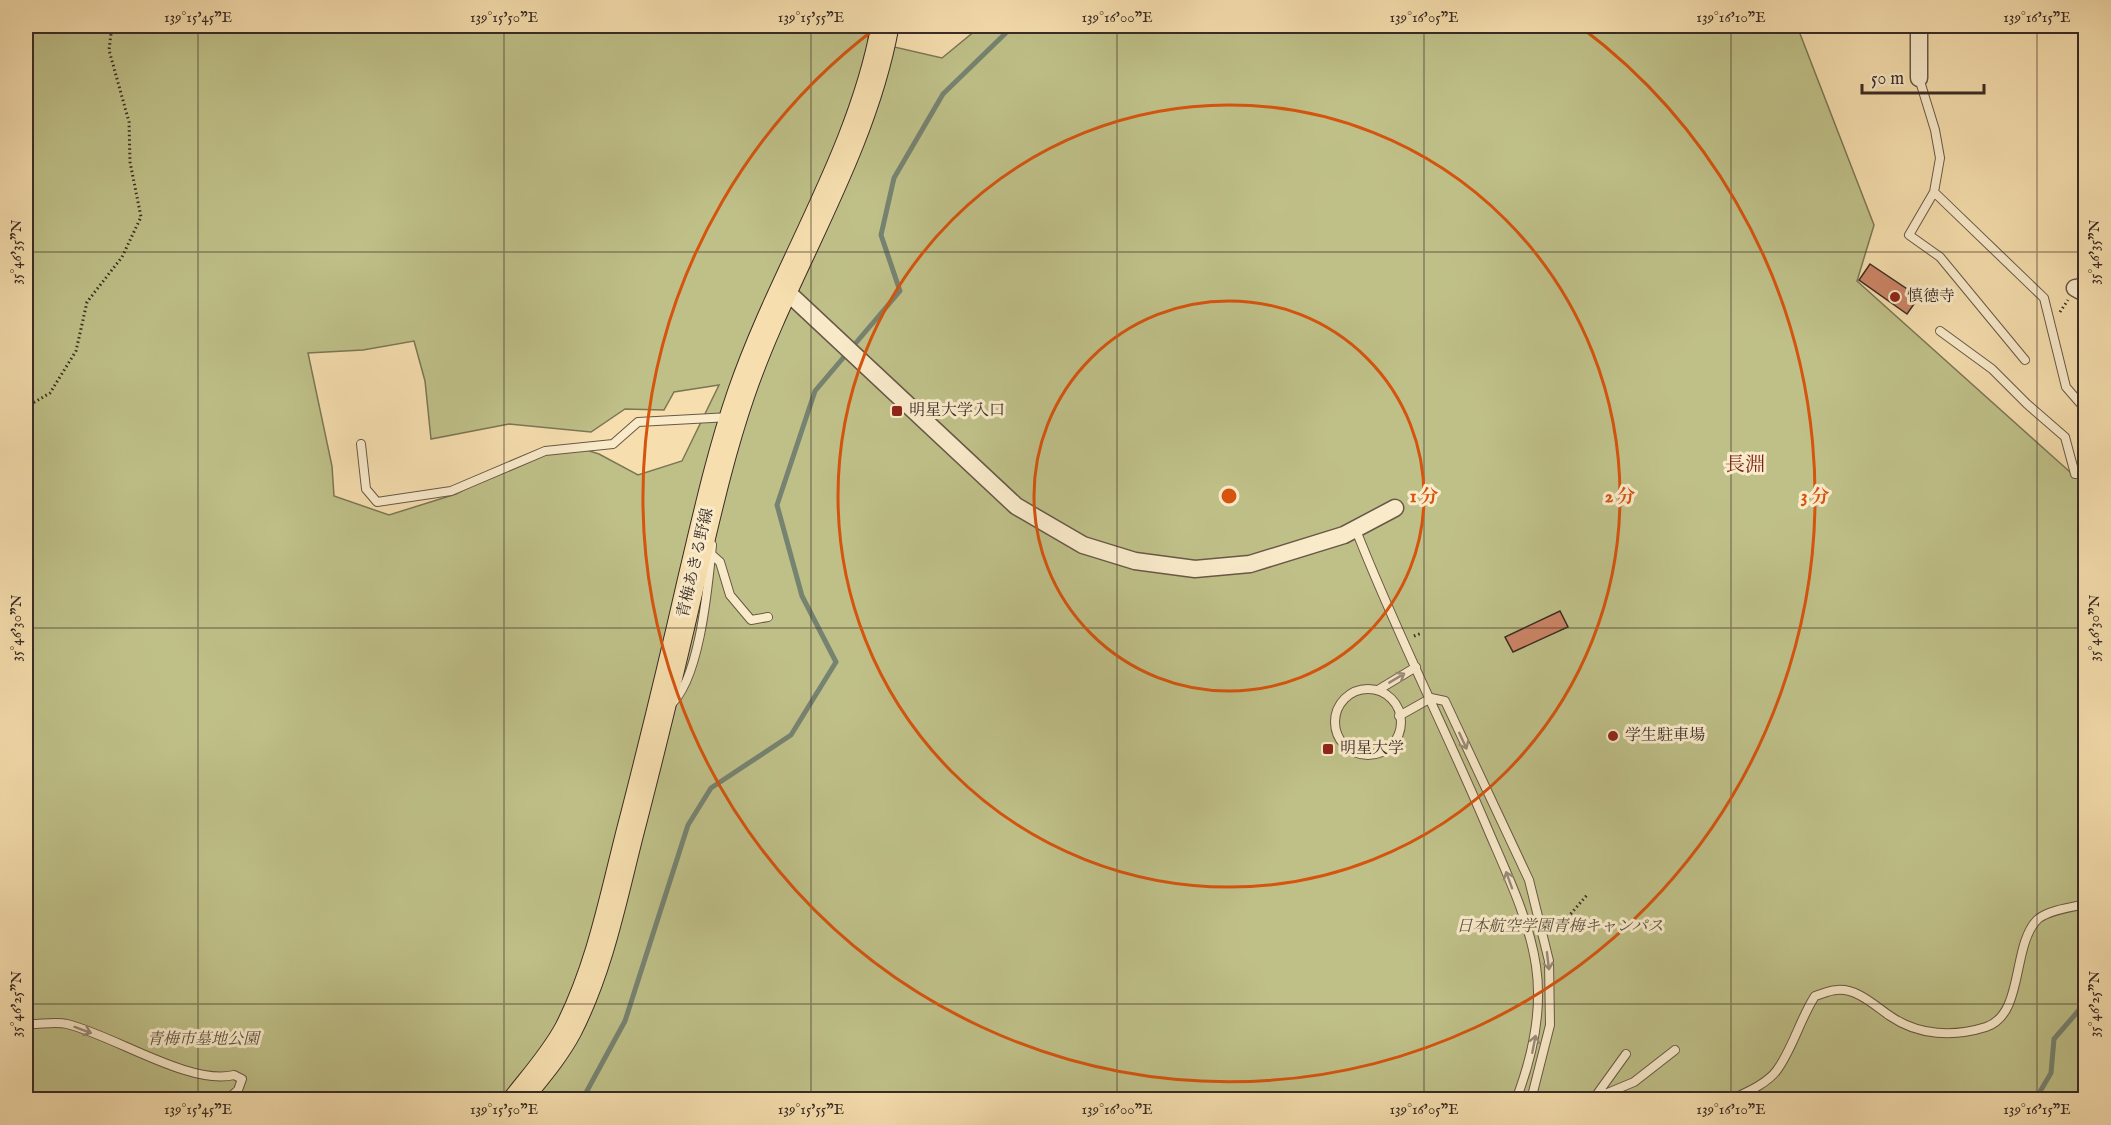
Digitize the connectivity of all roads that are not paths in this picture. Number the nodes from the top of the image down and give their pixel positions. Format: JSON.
{"nodes":[{"id":1,"x":885,"y":26,"type":"edge"},
{"id":2,"x":1918,"y":26,"type":"edge"},
{"id":3,"x":1919,"y":78,"type":"joint"},
{"id":4,"x":1934,"y":192,"type":"junction"},
{"id":5,"x":2085,"y":274,"type":"edge"},
{"id":6,"x":784,"y":289,"type":"junction"},
{"id":7,"x":2080,"y":291,"type":"edge"},
{"id":8,"x":1940,"y":331,"type":"dead end"},
{"id":9,"x":2025,"y":360,"type":"dead end"},
{"id":10,"x":2085,"y":410,"type":"edge"},
{"id":11,"x":734,"y":417,"type":"junction"},
{"id":12,"x":362,"y":444,"type":"dead end"},
{"id":13,"x":2085,"y":474,"type":"edge"},
{"id":14,"x":1395,"y":508,"type":"dead end"},
{"id":15,"x":713,"y":522,"type":"junction"},
{"id":16,"x":1356,"y":530,"type":"junction"},
{"id":17,"x":711,"y":554,"type":"junction"},
{"id":18,"x":768,"y":617,"type":"dead end"},
{"id":19,"x":1416,"y":667,"type":"junction"},
{"id":20,"x":1378,"y":690,"type":"junction"},
{"id":21,"x":1431,"y":698,"type":"junction"},
{"id":22,"x":660,"y":713,"type":"junction"},
{"id":23,"x":1399,"y":717,"type":"junction"},
{"id":24,"x":2085,"y":904,"type":"edge"},
{"id":25,"x":26,"y":1024,"type":"edge"},
{"id":26,"x":1675,"y":1050,"type":"dead end"},
{"id":27,"x":1626,"y":1054,"type":"dead end"},
{"id":28,"x":1517,"y":1098,"type":"edge"},
{"id":29,"x":1593,"y":1099,"type":"edge"},
{"id":30,"x":227,"y":1100,"type":"edge"},
{"id":31,"x":517,"y":1100,"type":"edge"},
{"id":32,"x":1308,"y":1100,"type":"edge"},
{"id":33,"x":1313,"y":1100,"type":"edge"},
{"id":34,"x":1530,"y":1100,"type":"edge"},
{"id":35,"x":1730,"y":1100,"type":"edge"}],
"edges":[{"from":1,"to":6,"type":"main road","name":"青梅あきる野線"},
{"from":2,"to":3,"type":"street"},
{"from":3,"to":4,"type":"lane"},
{"from":4,"to":9,"type":"lane"},
{"from":4,"to":10,"type":"lane"},
{"from":5,"to":7,"type":"lane"},
{"from":6,"to":11,"type":"main road","name":"青梅あきる野線"},
{"from":6,"to":16,"type":"street"},
{"from":8,"to":13,"type":"lane"},
{"from":11,"to":12,"type":"lane"},
{"from":11,"to":15,"type":"main road","name":"青梅あきる野線"},
{"from":14,"to":16,"type":"street"},
{"from":15,"to":17,"type":"lane"},
{"from":15,"to":22,"type":"main road","name":"青梅あきる野線"},
{"from":16,"to":19,"type":"lane"},
{"from":17,"to":18,"type":"lane"},
{"from":17,"to":22,"type":"lane"},
{"from":20,"to":19,"type":"lane","one_way":true},
{"from":19,"to":21,"type":"lane"},
{"from":20,"to":23,"type":"lane"},
{"from":20,"to":23,"type":"lane"},
{"from":21,"to":23,"type":"lane"},
{"from":28,"to":21,"type":"lane","one_way":true},
{"from":21,"to":34,"type":"lane","one_way":true},
{"from":22,"to":31,"type":"main road","name":"青梅あきる野線"},
{"from":24,"to":35,"type":"lane"},
{"from":25,"to":30,"type":"lane","one_way":true},
{"from":26,"to":29,"type":"lane"},
{"from":27,"to":29,"type":"lane"},
{"from":28,"to":34,"type":"lane"},
{"from":32,"to":33,"type":"lane"}]}
